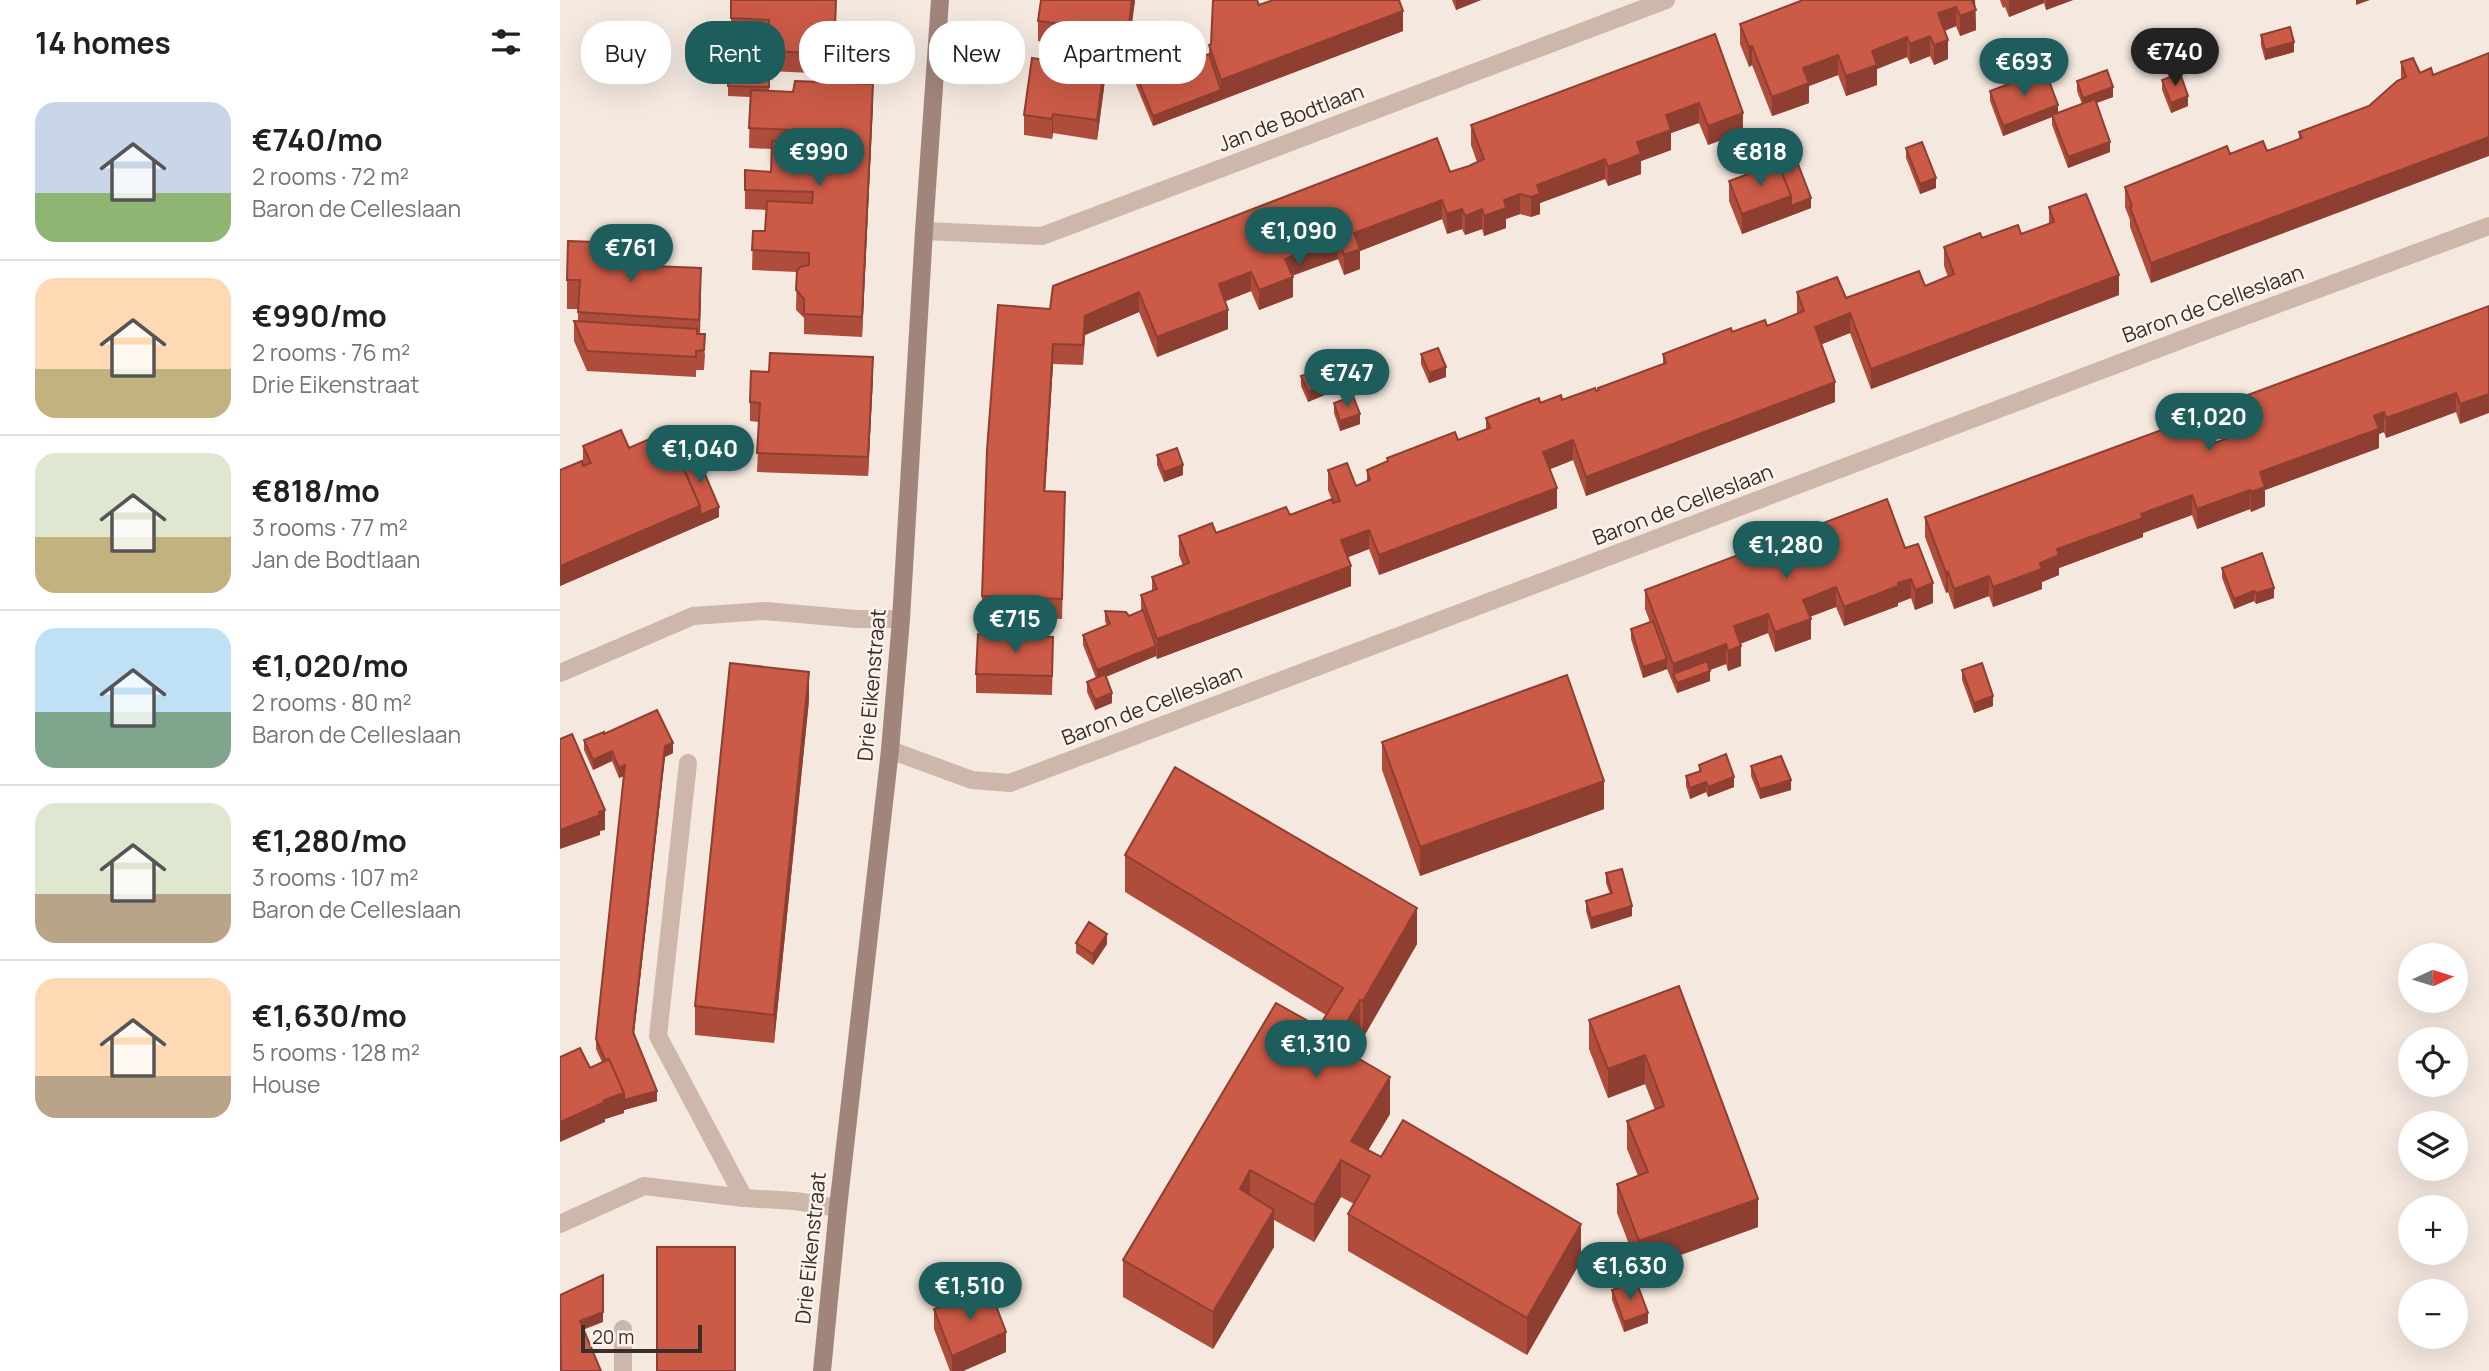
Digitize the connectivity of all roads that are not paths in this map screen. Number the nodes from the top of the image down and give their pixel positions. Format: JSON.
{"nodes":[{"id":1,"x":940,"y":0,"type":"edge"},
{"id":2,"x":1666,"y":0,"type":"edge"},
{"id":3,"x":2489,"y":226,"type":"edge"},
{"id":4,"x":924,"y":230,"type":"junction"},
{"id":5,"x":901,"y":619,"type":"junction"},
{"id":6,"x":560,"y":673,"type":"edge"},
{"id":7,"x":890,"y":750,"type":"junction"},
{"id":8,"x":688,"y":763,"type":"dead end"},
{"id":9,"x":744,"y":1198,"type":"junction"},
{"id":10,"x":838,"y":1208,"type":"junction"},
{"id":11,"x":560,"y":1224,"type":"edge"},
{"id":12,"x":623,"y":1329,"type":"dead end"},
{"id":13,"x":623,"y":1371,"type":"edge"},
{"id":14,"x":822,"y":1371,"type":"edge"}],
"edges":[{"from":1,"to":4,"type":"street","name":"Drie Eikenstraat"},
{"from":2,"to":4,"type":"street","name":"Jan de Bodtlaan"},
{"from":3,"to":7,"type":"street","name":"Baron de Celleslaan"},
{"from":4,"to":5,"type":"street","name":"Drie Eikenstraat"},
{"from":5,"to":6,"type":"street"},
{"from":5,"to":7,"type":"street","name":"Drie Eikenstraat"},
{"from":7,"to":10,"type":"street","name":"Drie Eikenstraat"},
{"from":8,"to":9,"type":"street"},
{"from":9,"to":10,"type":"street"},
{"from":9,"to":11,"type":"street"},
{"from":10,"to":14,"type":"street","name":"Drie Eikenstraat"},
{"from":12,"to":13,"type":"street"}]}
